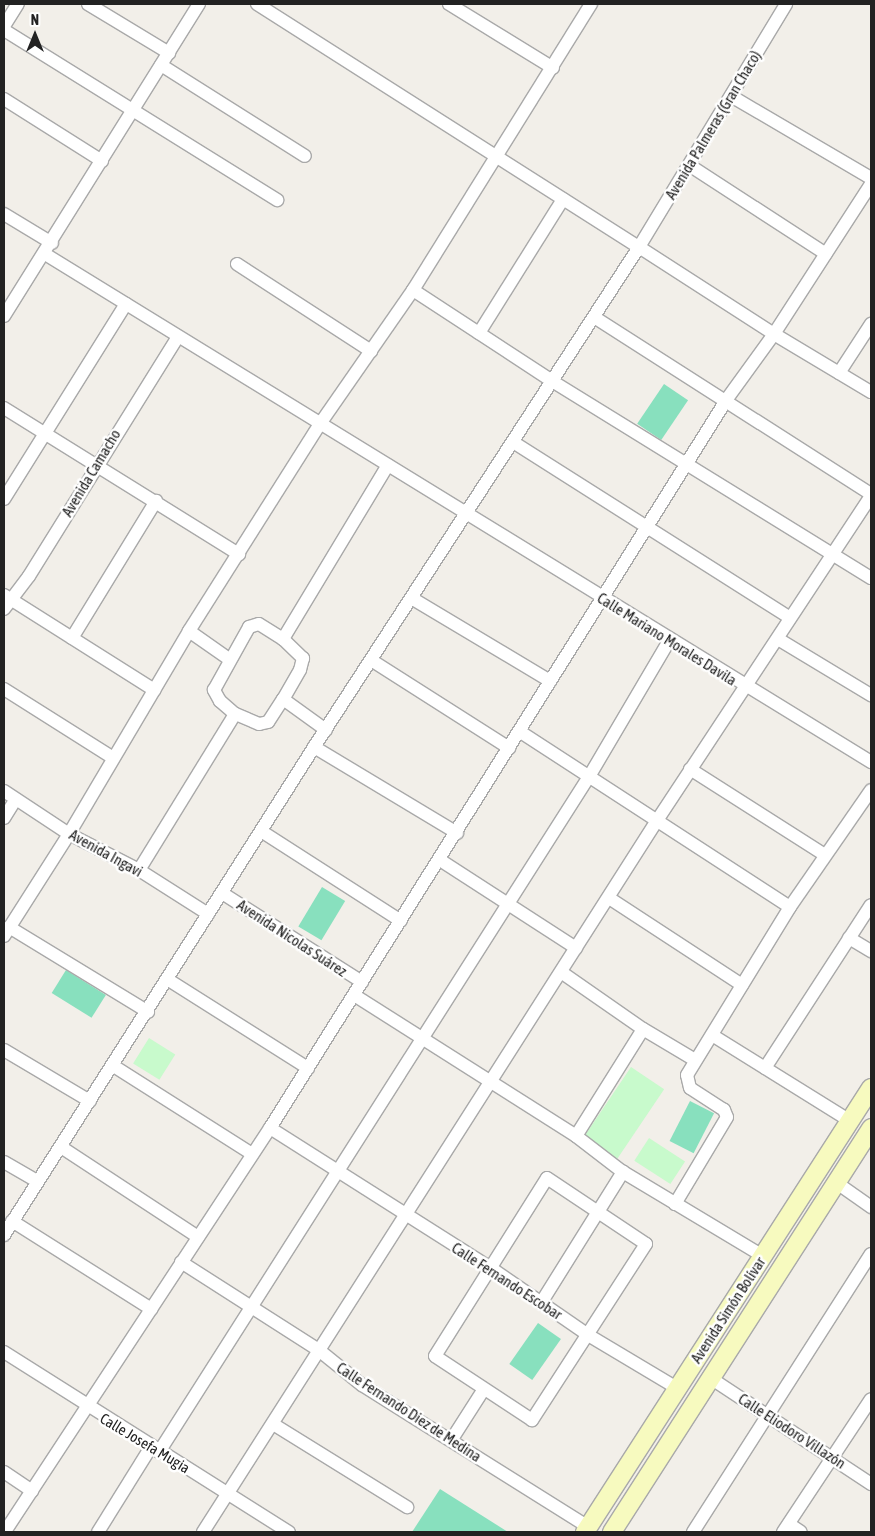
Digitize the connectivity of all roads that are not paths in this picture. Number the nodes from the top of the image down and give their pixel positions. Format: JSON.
{"nodes":[{"id":1,"x":18,"y":4,"type":"edge"},
{"id":2,"x":88,"y":4,"type":"edge"},
{"id":3,"x":199,"y":4,"type":"edge"},
{"id":4,"x":257,"y":4,"type":"edge"},
{"id":5,"x":449,"y":4,"type":"edge"},
{"id":6,"x":591,"y":4,"type":"edge"},
{"id":7,"x":786,"y":4,"type":"edge"},
{"id":8,"x":4,"y":28,"type":"edge"},
{"id":9,"x":169,"y":53,"type":"junction"},
{"id":10,"x":161,"y":65,"type":"junction"},
{"id":11,"x":553,"y":68,"type":"junction"},
{"id":12,"x":731,"y":96,"type":"junction"},
{"id":13,"x":4,"y":99,"type":"edge"},
{"id":14,"x":134,"y":111,"type":"junction"},
{"id":15,"x":305,"y":156,"type":"dead end"},
{"id":16,"x":495,"y":157,"type":"junction"},
{"id":17,"x":102,"y":161,"type":"junction"},
{"id":18,"x":689,"y":165,"type":"junction"},
{"id":19,"x":871,"y":178,"type":"edge"},
{"id":20,"x":871,"y":184,"type":"edge"},
{"id":21,"x":563,"y":199,"type":"junction"},
{"id":22,"x":277,"y":200,"type":"dead end"},
{"id":23,"x":4,"y":214,"type":"edge"},
{"id":24,"x":52,"y":242,"type":"junction"},
{"id":25,"x":639,"y":247,"type":"junction"},
{"id":26,"x":45,"y":254,"type":"junction"},
{"id":27,"x":826,"y":254,"type":"junction"},
{"id":28,"x":237,"y":264,"type":"dead end"},
{"id":29,"x":413,"y":290,"type":"junction"},
{"id":30,"x":126,"y":304,"type":"junction"},
{"id":31,"x":4,"y":316,"type":"edge"},
{"id":32,"x":594,"y":317,"type":"junction"},
{"id":33,"x":871,"y":324,"type":"edge"},
{"id":34,"x":479,"y":333,"type":"junction"},
{"id":35,"x":774,"y":334,"type":"junction"},
{"id":36,"x":178,"y":337,"type":"junction"},
{"id":37,"x":371,"y":351,"type":"junction"},
{"id":38,"x":839,"y":373,"type":"junction"},
{"id":39,"x":552,"y":380,"type":"junction"},
{"id":40,"x":871,"y":392,"type":"edge"},
{"id":41,"x":727,"y":400,"type":"junction"},
{"id":42,"x":4,"y":408,"type":"edge"},
{"id":43,"x":322,"y":421,"type":"junction"},
{"id":44,"x":44,"y":432,"type":"junction"},
{"id":45,"x":513,"y":442,"type":"junction"},
{"id":46,"x":97,"y":464,"type":"junction"},
{"id":47,"x":388,"y":465,"type":"junction"},
{"id":48,"x":687,"y":465,"type":"junction"},
{"id":49,"x":871,"y":495,"type":"edge"},
{"id":50,"x":4,"y":499,"type":"edge"},
{"id":51,"x":156,"y":501,"type":"junction"},
{"id":52,"x":465,"y":514,"type":"junction"},
{"id":53,"x":646,"y":529,"type":"junction"},
{"id":54,"x":239,"y":554,"type":"junction"},
{"id":55,"x":834,"y":556,"type":"junction"},
{"id":56,"x":871,"y":578,"type":"edge"},
{"id":57,"x":601,"y":598,"type":"junction"},
{"id":58,"x":413,"y":599,"type":"junction"},
{"id":59,"x":6,"y":601,"type":"edge"},
{"id":60,"x":790,"y":618,"type":"junction"},
{"id":61,"x":189,"y":631,"type":"junction"},
{"id":62,"x":72,"y":638,"type":"junction"},
{"id":63,"x":283,"y":639,"type":"junction"},
{"id":64,"x":670,"y":639,"type":"junction"},
{"id":65,"x":778,"y":639,"type":"junction"},
{"id":66,"x":229,"y":659,"type":"junction"},
{"id":67,"x":371,"y":660,"type":"junction"},
{"id":68,"x":550,"y":681,"type":"junction"},
{"id":69,"x":747,"y":688,"type":"junction"},
{"id":70,"x":4,"y":689,"type":"edge"},
{"id":71,"x":154,"y":690,"type":"junction"},
{"id":72,"x":871,"y":695,"type":"edge"},
{"id":73,"x":283,"y":699,"type":"junction"},
{"id":74,"x":235,"y":714,"type":"junction"},
{"id":75,"x":326,"y":730,"type":"junction"},
{"id":76,"x":519,"y":731,"type":"junction"},
{"id":77,"x":314,"y":747,"type":"junction"},
{"id":78,"x":509,"y":748,"type":"junction"},
{"id":79,"x":113,"y":758,"type":"junction"},
{"id":80,"x":871,"y":762,"type":"edge"},
{"id":81,"x":690,"y":769,"type":"junction"},
{"id":82,"x":590,"y":775,"type":"junction"},
{"id":83,"x":871,"y":790,"type":"edge"},
{"id":84,"x":4,"y":791,"type":"edge"},
{"id":85,"x":16,"y":799,"type":"junction"},
{"id":86,"x":4,"y":818,"type":"edge"},
{"id":87,"x":658,"y":819,"type":"junction"},
{"id":88,"x":261,"y":831,"type":"junction"},
{"id":89,"x":458,"y":833,"type":"junction"},
{"id":90,"x":70,"y":834,"type":"junction"},
{"id":91,"x":825,"y":855,"type":"junction"},
{"id":92,"x":440,"y":860,"type":"junction"},
{"id":93,"x":139,"y":870,"type":"junction"},
{"id":94,"x":222,"y":893,"type":"junction"},
{"id":95,"x":609,"y":898,"type":"junction"},
{"id":96,"x":508,"y":902,"type":"junction"},
{"id":97,"x":871,"y":905,"type":"edge"},
{"id":98,"x":790,"y":907,"type":"junction"},
{"id":99,"x":208,"y":914,"type":"junction"},
{"id":100,"x":401,"y":921,"type":"junction"},
{"id":101,"x":7,"y":931,"type":"edge"},
{"id":102,"x":849,"y":938,"type":"junction"},
{"id":103,"x":576,"y":948,"type":"junction"},
{"id":104,"x":871,"y":951,"type":"edge"},
{"id":105,"x":561,"y":972,"type":"junction"},
{"id":106,"x":167,"y":979,"type":"junction"},
{"id":107,"x":362,"y":982,"type":"junction"},
{"id":108,"x":742,"y":985,"type":"junction"},
{"id":109,"x":354,"y":995,"type":"junction"},
{"id":110,"x":148,"y":1012,"type":"junction"},
{"id":111,"x":643,"y":1029,"type":"junction"},
{"id":112,"x":712,"y":1036,"type":"junction"},
{"id":113,"x":421,"y":1037,"type":"junction"},
{"id":114,"x":4,"y":1050,"type":"edge"},
{"id":115,"x":695,"y":1060,"type":"junction"},
{"id":116,"x":112,"y":1065,"type":"junction"},
{"id":117,"x":308,"y":1068,"type":"junction"},
{"id":118,"x":765,"y":1068,"type":"junction"},
{"id":119,"x":491,"y":1084,"type":"junction"},
{"id":120,"x":868,"y":1099,"type":"edge"},
{"id":121,"x":90,"y":1101,"type":"junction"},
{"id":122,"x":850,"y":1121,"type":"junction"},
{"id":123,"x":270,"y":1128,"type":"junction"},
{"id":124,"x":871,"y":1128,"type":"edge"},
{"id":125,"x":576,"y":1136,"type":"junction"},
{"id":126,"x":60,"y":1147,"type":"junction"},
{"id":127,"x":252,"y":1154,"type":"junction"},
{"id":128,"x":4,"y":1162,"type":"edge"},
{"id":129,"x":623,"y":1172,"type":"junction"},
{"id":130,"x":338,"y":1173,"type":"junction"},
{"id":131,"x":38,"y":1182,"type":"junction"},
{"id":132,"x":837,"y":1183,"type":"junction"},
{"id":133,"x":675,"y":1204,"type":"junction"},
{"id":134,"x":871,"y":1207,"type":"edge"},
{"id":135,"x":599,"y":1213,"type":"junction"},
{"id":136,"x":406,"y":1217,"type":"junction"},
{"id":137,"x":12,"y":1221,"type":"junction"},
{"id":138,"x":4,"y":1235,"type":"edge"},
{"id":139,"x":198,"y":1238,"type":"junction"},
{"id":140,"x":871,"y":1254,"type":"edge"},
{"id":141,"x":762,"y":1256,"type":"junction"},
{"id":142,"x":181,"y":1262,"type":"junction"},
{"id":143,"x":491,"y":1268,"type":"junction"},
{"id":144,"x":541,"y":1303,"type":"junction"},
{"id":145,"x":250,"y":1307,"type":"junction"},
{"id":146,"x":151,"y":1309,"type":"junction"},
{"id":147,"x":588,"y":1335,"type":"junction"},
{"id":148,"x":320,"y":1351,"type":"junction"},
{"id":149,"x":4,"y":1352,"type":"edge"},
{"id":150,"x":691,"y":1366,"type":"junction"},
{"id":151,"x":712,"y":1379,"type":"junction"},
{"id":152,"x":677,"y":1388,"type":"junction"},
{"id":153,"x":484,"y":1389,"type":"junction"},
{"id":154,"x":871,"y":1399,"type":"edge"},
{"id":155,"x":86,"y":1406,"type":"junction"},
{"id":156,"x":769,"y":1416,"type":"junction"},
{"id":157,"x":273,"y":1424,"type":"junction"},
{"id":158,"x":452,"y":1439,"type":"junction"},
{"id":159,"x":155,"y":1450,"type":"junction"},
{"id":160,"x":833,"y":1458,"type":"junction"},
{"id":161,"x":4,"y":1472,"type":"edge"},
{"id":162,"x":871,"y":1484,"type":"edge"},
{"id":163,"x":32,"y":1491,"type":"junction"},
{"id":164,"x":228,"y":1493,"type":"junction"},
{"id":165,"x":407,"y":1507,"type":"dead end"},
{"id":166,"x":786,"y":1528,"type":"edge"},
{"id":167,"x":590,"y":1530,"type":"edge"},
{"id":168,"x":5,"y":1532,"type":"edge"},
{"id":169,"x":98,"y":1532,"type":"edge"},
{"id":170,"x":203,"y":1532,"type":"edge"},
{"id":171,"x":289,"y":1532,"type":"edge"},
{"id":172,"x":612,"y":1532,"type":"edge"},
{"id":173,"x":693,"y":1532,"type":"edge"},
{"id":174,"x":801,"y":1532,"type":"edge"}],
"edges":[{"from":1,"to":8,"type":"street"},
{"from":2,"to":9,"type":"street"},
{"from":3,"to":9,"type":"street"},
{"from":4,"to":16,"type":"street"},
{"from":5,"to":11,"type":"street"},
{"from":6,"to":11,"type":"street"},
{"from":7,"to":12,"type":"street","name":"Avenida Palmeras (Gran Chaco)"},
{"from":8,"to":14,"type":"street"},
{"from":9,"to":10,"type":"street"},
{"from":10,"to":14,"type":"street"},
{"from":10,"to":15,"type":"street"},
{"from":11,"to":16,"type":"street"},
{"from":12,"to":18,"type":"street","name":"Avenida Palmeras (Gran Chaco)"},
{"from":12,"to":19,"type":"street"},
{"from":13,"to":17,"type":"street"},
{"from":14,"to":17,"type":"street"},
{"from":14,"to":22,"type":"street"},
{"from":16,"to":21,"type":"street"},
{"from":16,"to":29,"type":"street"},
{"from":17,"to":24,"type":"street"},
{"from":18,"to":25,"type":"street","name":"Avenida Palmeras (Gran Chaco)"},
{"from":18,"to":27,"type":"street"},
{"from":20,"to":27,"type":"street"},
{"from":21,"to":25,"type":"street"},
{"from":21,"to":34,"type":"street"},
{"from":23,"to":24,"type":"street"},
{"from":24,"to":26,"type":"street"},
{"from":25,"to":32,"type":"street","name":"Avenida Palmeras (Gran Chaco)"},
{"from":25,"to":35,"type":"street"},
{"from":26,"to":30,"type":"street","name":"Calle Mariano Morales Davila"},
{"from":26,"to":31,"type":"street"},
{"from":27,"to":35,"type":"street"},
{"from":28,"to":37,"type":"street"},
{"from":29,"to":34,"type":"street"},
{"from":29,"to":37,"type":"street"},
{"from":30,"to":36,"type":"street","name":"Calle Mariano Morales Davila"},
{"from":30,"to":44,"type":"street"},
{"from":32,"to":39,"type":"street","name":"Avenida Palmeras (Gran Chaco)"},
{"from":32,"to":41,"type":"street"},
{"from":33,"to":38,"type":"street"},
{"from":34,"to":39,"type":"street"},
{"from":35,"to":38,"type":"street"},
{"from":35,"to":41,"type":"street"},
{"from":36,"to":43,"type":"street","name":"Calle Mariano Morales Davila"},
{"from":36,"to":46,"type":"street","name":"Avenida Camacho"},
{"from":37,"to":43,"type":"street"},
{"from":38,"to":40,"type":"street"},
{"from":39,"to":45,"type":"street","name":"Avenida Palmeras (Gran Chaco)"},
{"from":39,"to":48,"type":"street"},
{"from":41,"to":48,"type":"street"},
{"from":41,"to":49,"type":"street"},
{"from":42,"to":44,"type":"street"},
{"from":43,"to":47,"type":"street","name":"Calle Mariano Morales Davila"},
{"from":43,"to":54,"type":"street"},
{"from":44,"to":46,"type":"street"},
{"from":44,"to":50,"type":"street"},
{"from":45,"to":52,"type":"street","name":"Avenida Palmeras (Gran Chaco)"},
{"from":45,"to":53,"type":"street"},
{"from":46,"to":51,"type":"street"},
{"from":46,"to":59,"type":"street","name":"Avenida Camacho"},
{"from":47,"to":52,"type":"street","name":"Calle Mariano Morales Davila"},
{"from":47,"to":63,"type":"street"},
{"from":48,"to":53,"type":"street"},
{"from":48,"to":55,"type":"street"},
{"from":49,"to":55,"type":"street"},
{"from":51,"to":54,"type":"street"},
{"from":51,"to":62,"type":"street"},
{"from":52,"to":57,"type":"street","name":"Calle Mariano Morales Davila"},
{"from":52,"to":58,"type":"street","name":"Avenida Palmeras (Gran Chaco)"},
{"from":53,"to":57,"type":"street"},
{"from":53,"to":60,"type":"street"},
{"from":54,"to":61,"type":"street"},
{"from":55,"to":56,"type":"street"},
{"from":55,"to":60,"type":"street"},
{"from":57,"to":64,"type":"street","name":"Calle Mariano Morales Davila"},
{"from":57,"to":68,"type":"street"},
{"from":58,"to":67,"type":"street","name":"Avenida Palmeras (Gran Chaco)"},
{"from":58,"to":68,"type":"street"},
{"from":59,"to":62,"type":"street"},
{"from":60,"to":65,"type":"street"},
{"from":61,"to":66,"type":"street"},
{"from":61,"to":71,"type":"street"},
{"from":62,"to":71,"type":"street"},
{"from":63,"to":66,"type":"street"},
{"from":63,"to":73,"type":"street"},
{"from":64,"to":69,"type":"street","name":"Calle Mariano Morales Davila"},
{"from":64,"to":82,"type":"street"},
{"from":65,"to":69,"type":"street"},
{"from":65,"to":72,"type":"street"},
{"from":66,"to":74,"type":"street"},
{"from":67,"to":75,"type":"street","name":"Avenida Palmeras (Gran Chaco)"},
{"from":67,"to":78,"type":"street"},
{"from":68,"to":76,"type":"street"},
{"from":69,"to":80,"type":"street","name":"Calle Mariano Morales Davila"},
{"from":69,"to":81,"type":"street"},
{"from":70,"to":79,"type":"street"},
{"from":71,"to":79,"type":"street"},
{"from":73,"to":74,"type":"street"},
{"from":73,"to":75,"type":"street"},
{"from":74,"to":93,"type":"street"},
{"from":75,"to":77,"type":"street","name":"Avenida Palmeras (Gran Chaco)"},
{"from":76,"to":78,"type":"street"},
{"from":76,"to":82,"type":"street"},
{"from":77,"to":88,"type":"street","name":"Avenida Palmeras (Gran Chaco)"},
{"from":77,"to":89,"type":"street"},
{"from":78,"to":89,"type":"street"},
{"from":79,"to":90,"type":"street"},
{"from":81,"to":87,"type":"street"},
{"from":81,"to":91,"type":"street"},
{"from":82,"to":87,"type":"street"},
{"from":82,"to":96,"type":"street"},
{"from":83,"to":91,"type":"street"},
{"from":84,"to":85,"type":"street","name":"Avenida Ingavi"},
{"from":85,"to":86,"type":"street"},
{"from":85,"to":90,"type":"street","name":"Avenida Ingavi"},
{"from":87,"to":95,"type":"street"},
{"from":87,"to":98,"type":"street"},
{"from":88,"to":94,"type":"street","name":"Avenida Palmeras (Gran Chaco)"},
{"from":88,"to":100,"type":"street"},
{"from":89,"to":92,"type":"street"},
{"from":90,"to":93,"type":"street","name":"Avenida Ingavi"},
{"from":90,"to":101,"type":"street"},
{"from":91,"to":98,"type":"street"},
{"from":92,"to":96,"type":"street"},
{"from":92,"to":100,"type":"street"},
{"from":93,"to":99,"type":"street","name":"Avenida Ingavi"},
{"from":94,"to":99,"type":"street","name":"Avenida Palmeras (Gran Chaco)"},
{"from":94,"to":107,"type":"street","name":"Avenida Nicolas Suárez"},
{"from":95,"to":103,"type":"street"},
{"from":95,"to":108,"type":"street"},
{"from":96,"to":103,"type":"street"},
{"from":96,"to":113,"type":"street"},
{"from":97,"to":102,"type":"street"},
{"from":98,"to":108,"type":"street"},
{"from":99,"to":106,"type":"street","name":"Avenida Palmeras (Gran Chaco)"},
{"from":100,"to":107,"type":"street"},
{"from":101,"to":110,"type":"street"},
{"from":102,"to":104,"type":"street"},
{"from":102,"to":118,"type":"street"},
{"from":103,"to":105,"type":"street"},
{"from":105,"to":111,"type":"street"},
{"from":105,"to":119,"type":"street"},
{"from":106,"to":110,"type":"street","name":"Avenida Palmeras (Gran Chaco)"},
{"from":106,"to":117,"type":"street"},
{"from":107,"to":109,"type":"street"},
{"from":108,"to":112,"type":"street"},
{"from":109,"to":113,"type":"street"},
{"from":109,"to":117,"type":"street"},
{"from":110,"to":116,"type":"street","name":"Avenida Palmeras (Gran Chaco)"},
{"from":111,"to":115,"type":"street"},
{"from":111,"to":125,"type":"street"},
{"from":112,"to":115,"type":"street"},
{"from":112,"to":118,"type":"street"},
{"from":113,"to":119,"type":"street"},
{"from":113,"to":130,"type":"street"},
{"from":114,"to":121,"type":"street"},
{"from":115,"to":133,"type":"street"},
{"from":116,"to":121,"type":"street","name":"Avenida Palmeras (Gran Chaco)"},
{"from":116,"to":127,"type":"street"},
{"from":117,"to":123,"type":"street"},
{"from":118,"to":122,"type":"street"},
{"from":119,"to":125,"type":"street"},
{"from":119,"to":136,"type":"street"},
{"from":120,"to":122,"type":"street","name":"Avenida Simón Bolívar"},
{"from":121,"to":126,"type":"street","name":"Avenida Palmeras (Gran Chaco)"},
{"from":122,"to":141,"type":"street","name":"Avenida Simón Bolívar"},
{"from":123,"to":127,"type":"street"},
{"from":123,"to":130,"type":"street","name":"Calle Fernando Escobar"},
{"from":124,"to":132,"type":"street","name":"Avenida Simón Bolívar"},
{"from":125,"to":129,"type":"street"},
{"from":126,"to":131,"type":"street","name":"Avenida Palmeras (Gran Chaco)"},
{"from":126,"to":139,"type":"street"},
{"from":127,"to":139,"type":"street"},
{"from":128,"to":131,"type":"street"},
{"from":129,"to":133,"type":"street"},
{"from":129,"to":135,"type":"street"},
{"from":130,"to":136,"type":"street","name":"Calle Fernando Escobar"},
{"from":130,"to":145,"type":"street"},
{"from":131,"to":137,"type":"street","name":"Avenida Palmeras (Gran Chaco)"},
{"from":132,"to":134,"type":"street"},
{"from":132,"to":151,"type":"street","name":"Avenida Simón Bolívar"},
{"from":133,"to":141,"type":"street"},
{"from":135,"to":143,"type":"street"},
{"from":135,"to":144,"type":"street"},
{"from":135,"to":147,"type":"street"},
{"from":136,"to":143,"type":"street","name":"Calle Fernando Escobar"},
{"from":136,"to":148,"type":"street"},
{"from":137,"to":138,"type":"street","name":"Avenida Palmeras (Gran Chaco)"},
{"from":137,"to":146,"type":"street"},
{"from":139,"to":142,"type":"street"},
{"from":140,"to":156,"type":"street"},
{"from":141,"to":150,"type":"street","name":"Avenida Simón Bolívar"},
{"from":142,"to":145,"type":"street","name":"Calle Fernando Diez de Medina"},
{"from":142,"to":146,"type":"street"},
{"from":143,"to":144,"type":"street","name":"Calle Fernando Escobar"},
{"from":143,"to":153,"type":"street"},
{"from":144,"to":147,"type":"street","name":"Calle Fernando Escobar"},
{"from":145,"to":148,"type":"street","name":"Calle Fernando Diez de Medina"},
{"from":145,"to":159,"type":"street"},
{"from":146,"to":155,"type":"street"},
{"from":147,"to":152,"type":"street","name":"Calle Fernando Escobar"},
{"from":147,"to":153,"type":"street"},
{"from":148,"to":157,"type":"street"},
{"from":148,"to":158,"type":"street","name":"Calle Fernando Diez de Medina"},
{"from":149,"to":155,"type":"street","name":"Calle Josefa Mugia"},
{"from":150,"to":151,"type":"street"},
{"from":150,"to":152,"type":"street","name":"Avenida Simón Bolívar"},
{"from":151,"to":156,"type":"street","name":"Calle Eliodoro Villazón"},
{"from":151,"to":172,"type":"street","name":"Avenida Simón Bolívar"},
{"from":152,"to":167,"type":"street","name":"Avenida Simón Bolívar"},
{"from":153,"to":158,"type":"street"},
{"from":154,"to":160,"type":"street"},
{"from":155,"to":159,"type":"street","name":"Calle Josefa Mugia"},
{"from":155,"to":163,"type":"street"},
{"from":156,"to":160,"type":"street","name":"Calle Eliodoro Villazón"},
{"from":156,"to":173,"type":"street"},
{"from":157,"to":164,"type":"street"},
{"from":157,"to":165,"type":"street"},
{"from":158,"to":167,"type":"street","name":"Calle Fernando Diez de Medina"},
{"from":159,"to":164,"type":"street","name":"Calle Josefa Mugia"},
{"from":159,"to":169,"type":"street"},
{"from":160,"to":162,"type":"street","name":"Calle Eliodoro Villazón"},
{"from":160,"to":166,"type":"street"},
{"from":161,"to":163,"type":"street"},
{"from":163,"to":168,"type":"street"},
{"from":164,"to":170,"type":"street"},
{"from":164,"to":171,"type":"street","name":"Calle Josefa Mugia"},
{"from":166,"to":174,"type":"street"}]}
